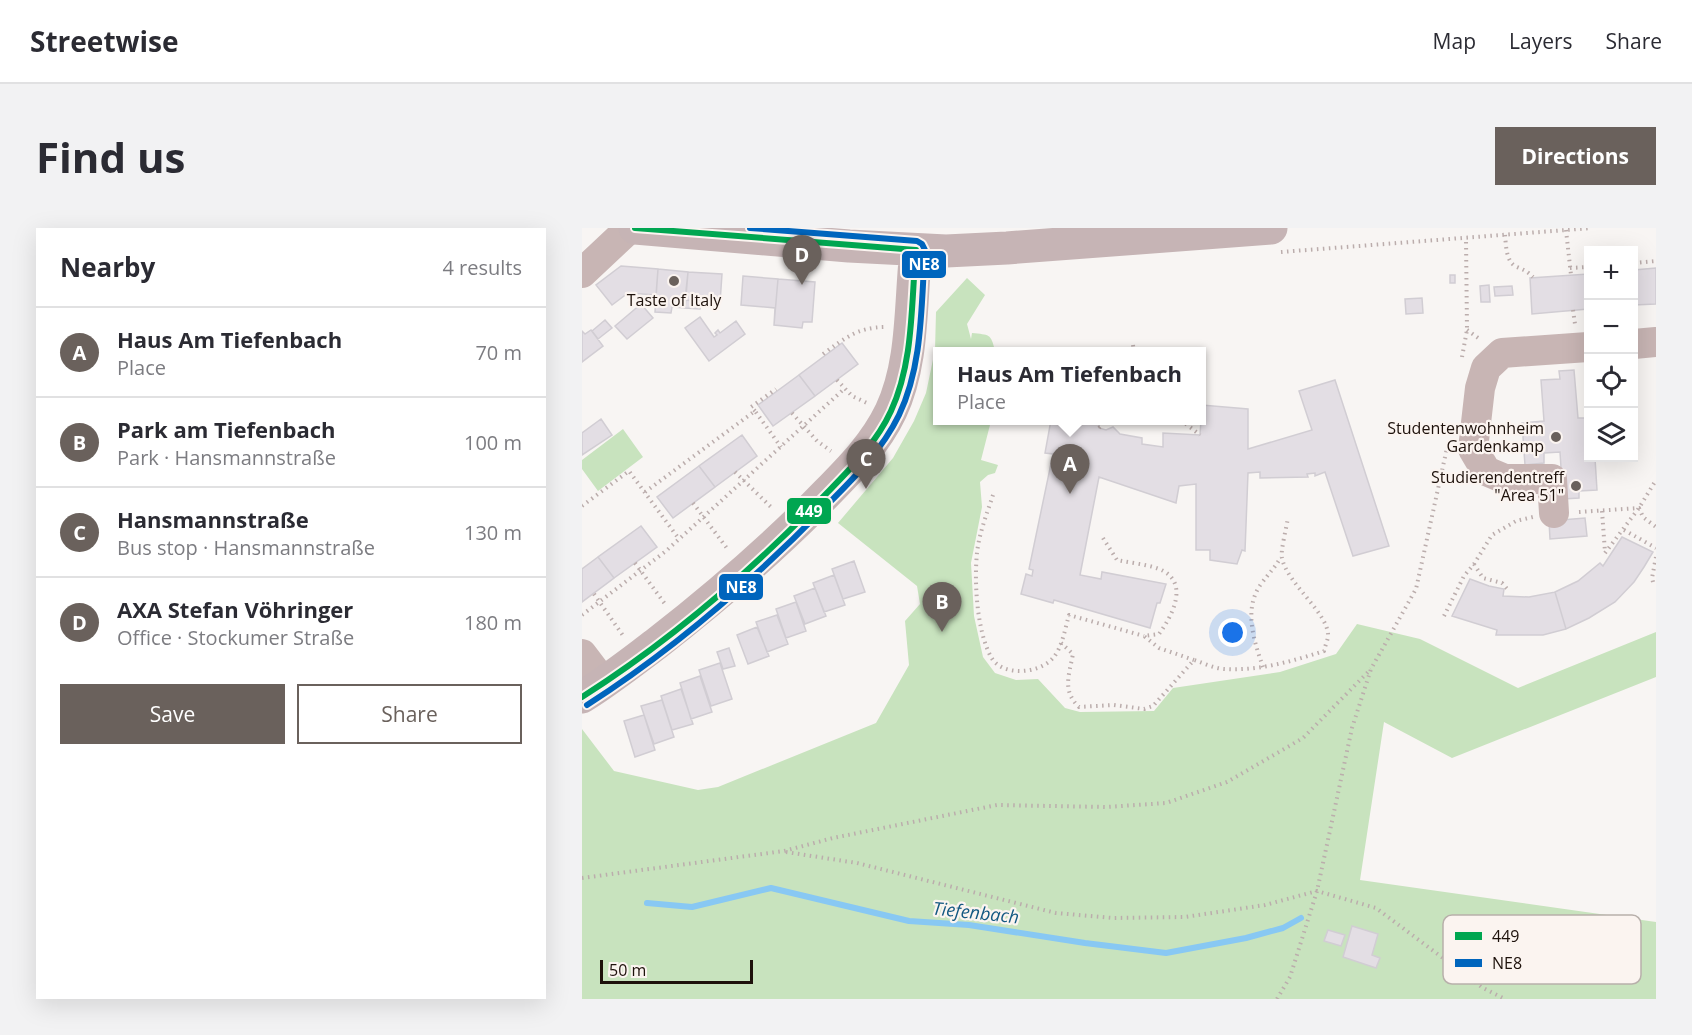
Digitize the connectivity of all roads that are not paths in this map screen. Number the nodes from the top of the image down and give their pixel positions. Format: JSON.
{"nodes":[{"id":1,"x":630,"y":228,"type":"edge"},
{"id":2,"x":635,"y":228,"type":"edge"},
{"id":3,"x":1271,"y":228,"type":"edge"},
{"id":4,"x":727,"y":232,"type":"edge"},
{"id":5,"x":915,"y":250,"type":"junction"},
{"id":6,"x":582,"y":273,"type":"edge"},
{"id":7,"x":1656,"y":342,"type":"edge"},
{"id":8,"x":1638,"y":344,"type":"edge"},
{"id":9,"x":1584,"y":347,"type":"edge"},
{"id":10,"x":1554,"y":513,"type":"road end"},
{"id":11,"x":582,"y":654,"type":"edge"},
{"id":12,"x":593,"y":690,"type":"edge"}],
"edges":[{"from":1,"to":6,"type":"street"},
{"from":2,"to":4,"type":"main road"},
{"from":3,"to":5,"type":"main road"},
{"from":4,"to":5,"type":"main road"},
{"from":5,"to":12,"type":"main road"},
{"from":7,"to":8,"type":"street"},
{"from":9,"to":10,"type":"street"},
{"from":11,"to":12,"type":"street"}]}
